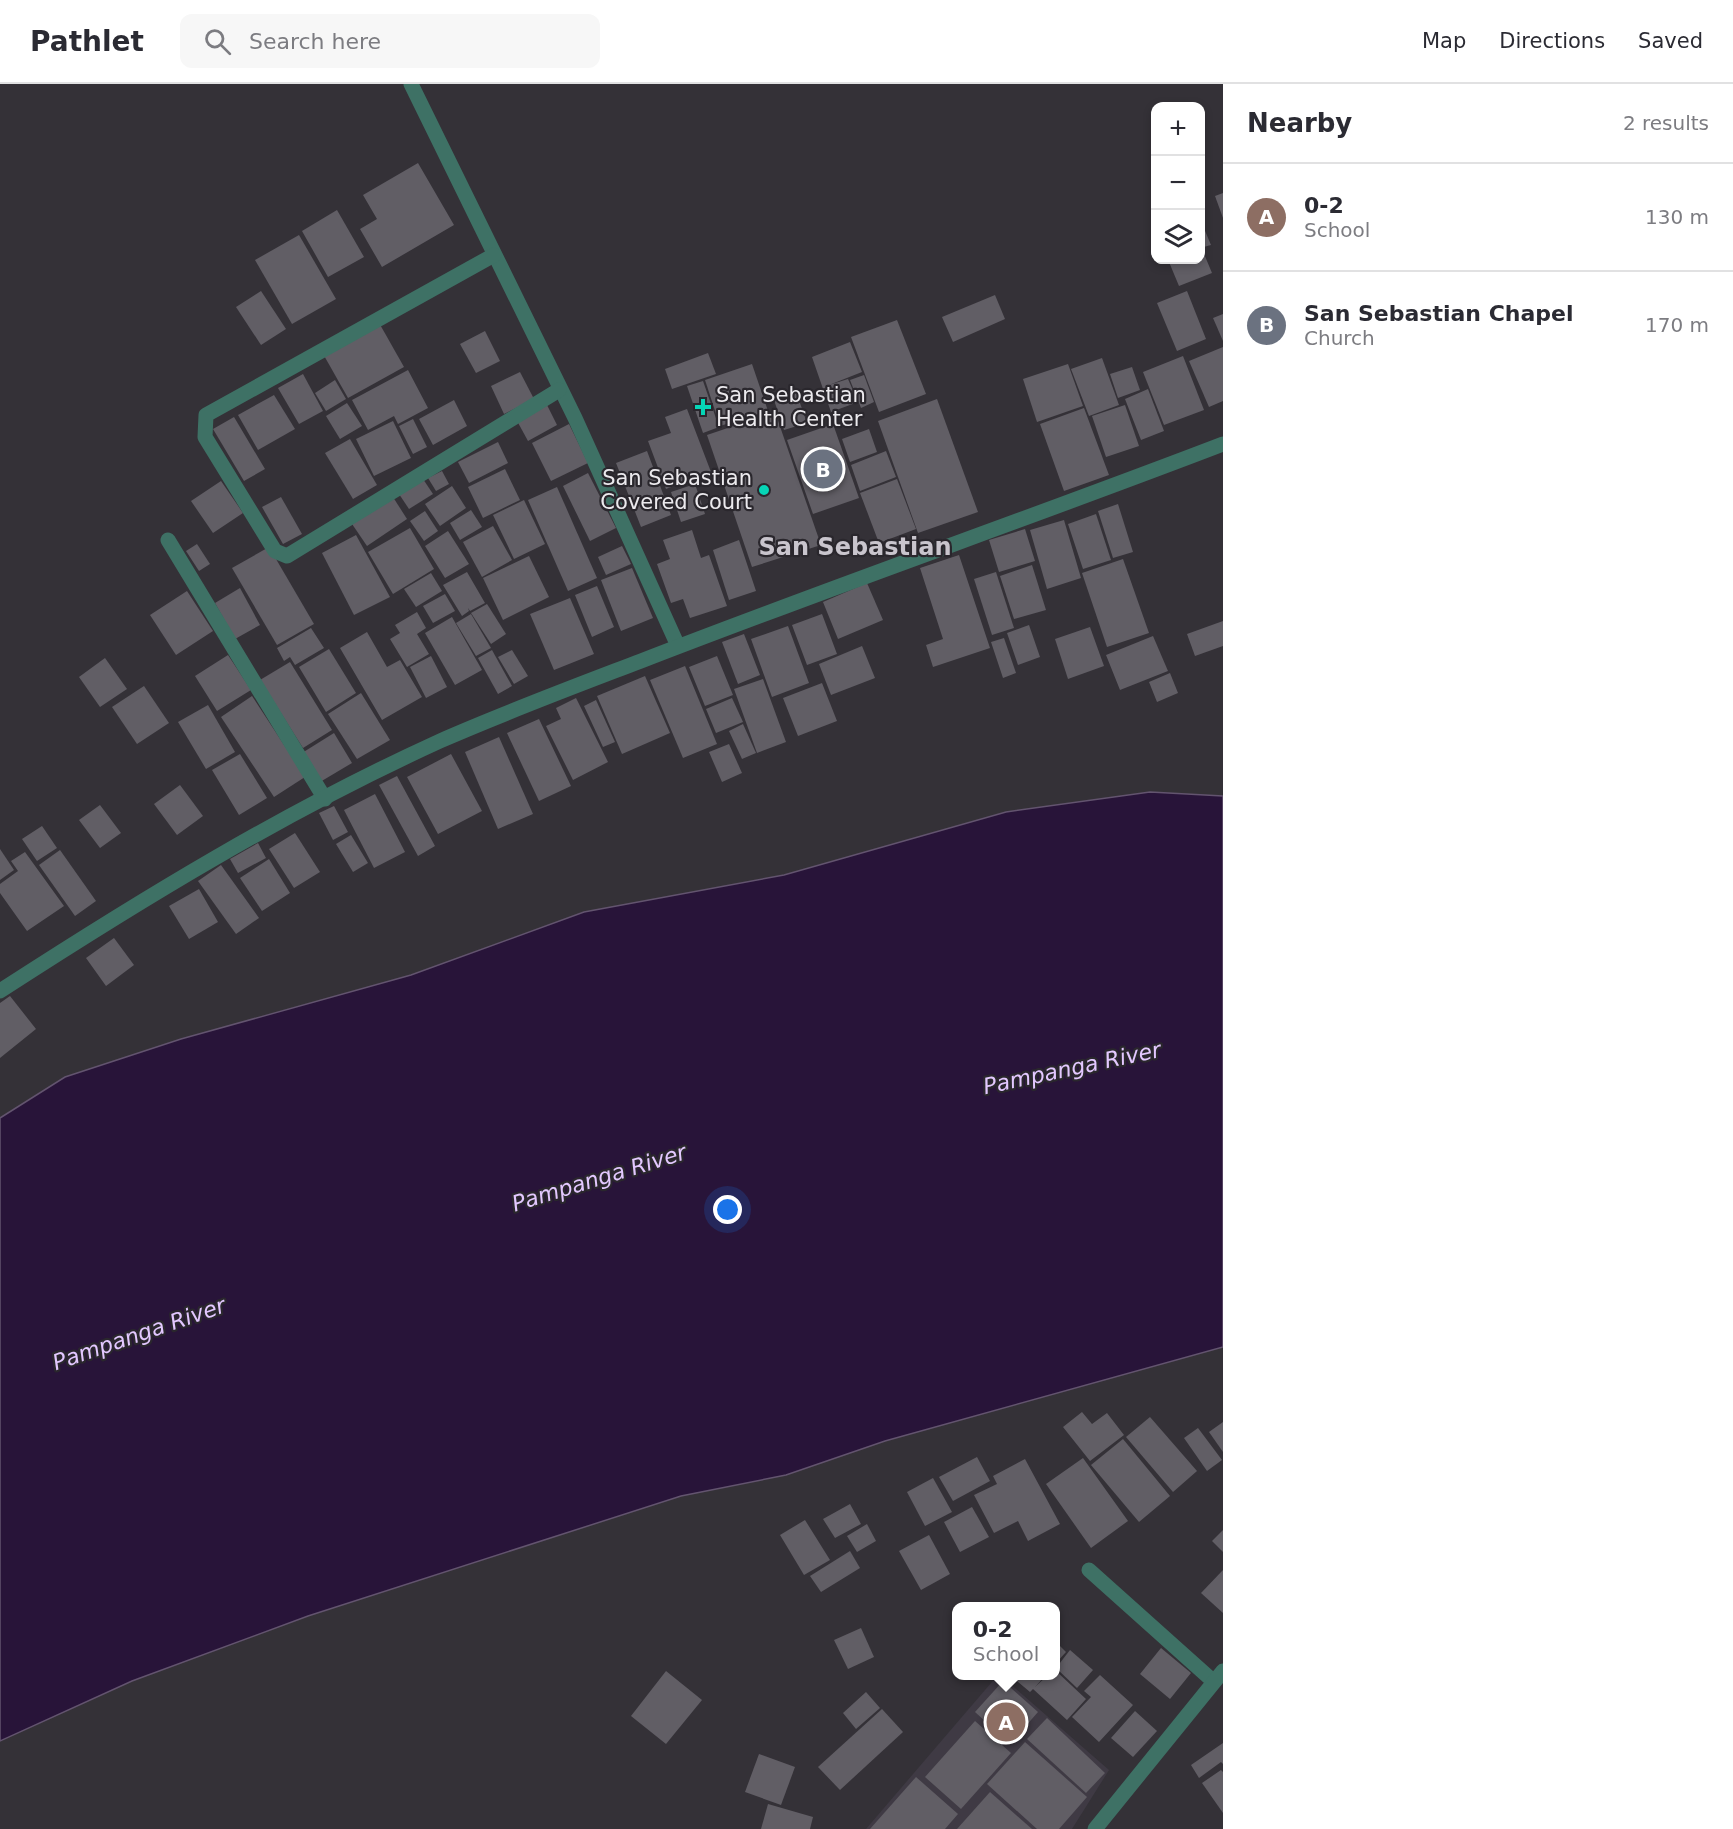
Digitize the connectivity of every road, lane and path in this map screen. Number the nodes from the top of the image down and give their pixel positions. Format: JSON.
{"nodes":[{"id":1,"x":411,"y":84,"type":"edge"},
{"id":2,"x":494,"y":255,"type":"junction"},
{"id":3,"x":559,"y":390,"type":"junction"},
{"id":4,"x":1223,"y":444,"type":"edge"},
{"id":5,"x":168,"y":540,"type":"dead end"},
{"id":6,"x":678,"y":646,"type":"junction"},
{"id":7,"x":324,"y":799,"type":"junction"},
{"id":8,"x":0,"y":991,"type":"edge"},
{"id":9,"x":1089,"y":1570,"type":"dead end"},
{"id":10,"x":1218,"y":1676,"type":"edge"},
{"id":11,"x":1095,"y":1829,"type":"edge"}],
"edges":[{"from":1,"to":2,"type":"street"},
{"from":2,"to":3,"type":"street"},
{"from":2,"to":3,"type":"street"},
{"from":3,"to":6,"type":"street"},
{"from":4,"to":6,"type":"street"},
{"from":5,"to":7,"type":"street"},
{"from":6,"to":7,"type":"street"},
{"from":7,"to":8,"type":"street"},
{"from":9,"to":10,"type":"street"},
{"from":10,"to":11,"type":"street"}]}
